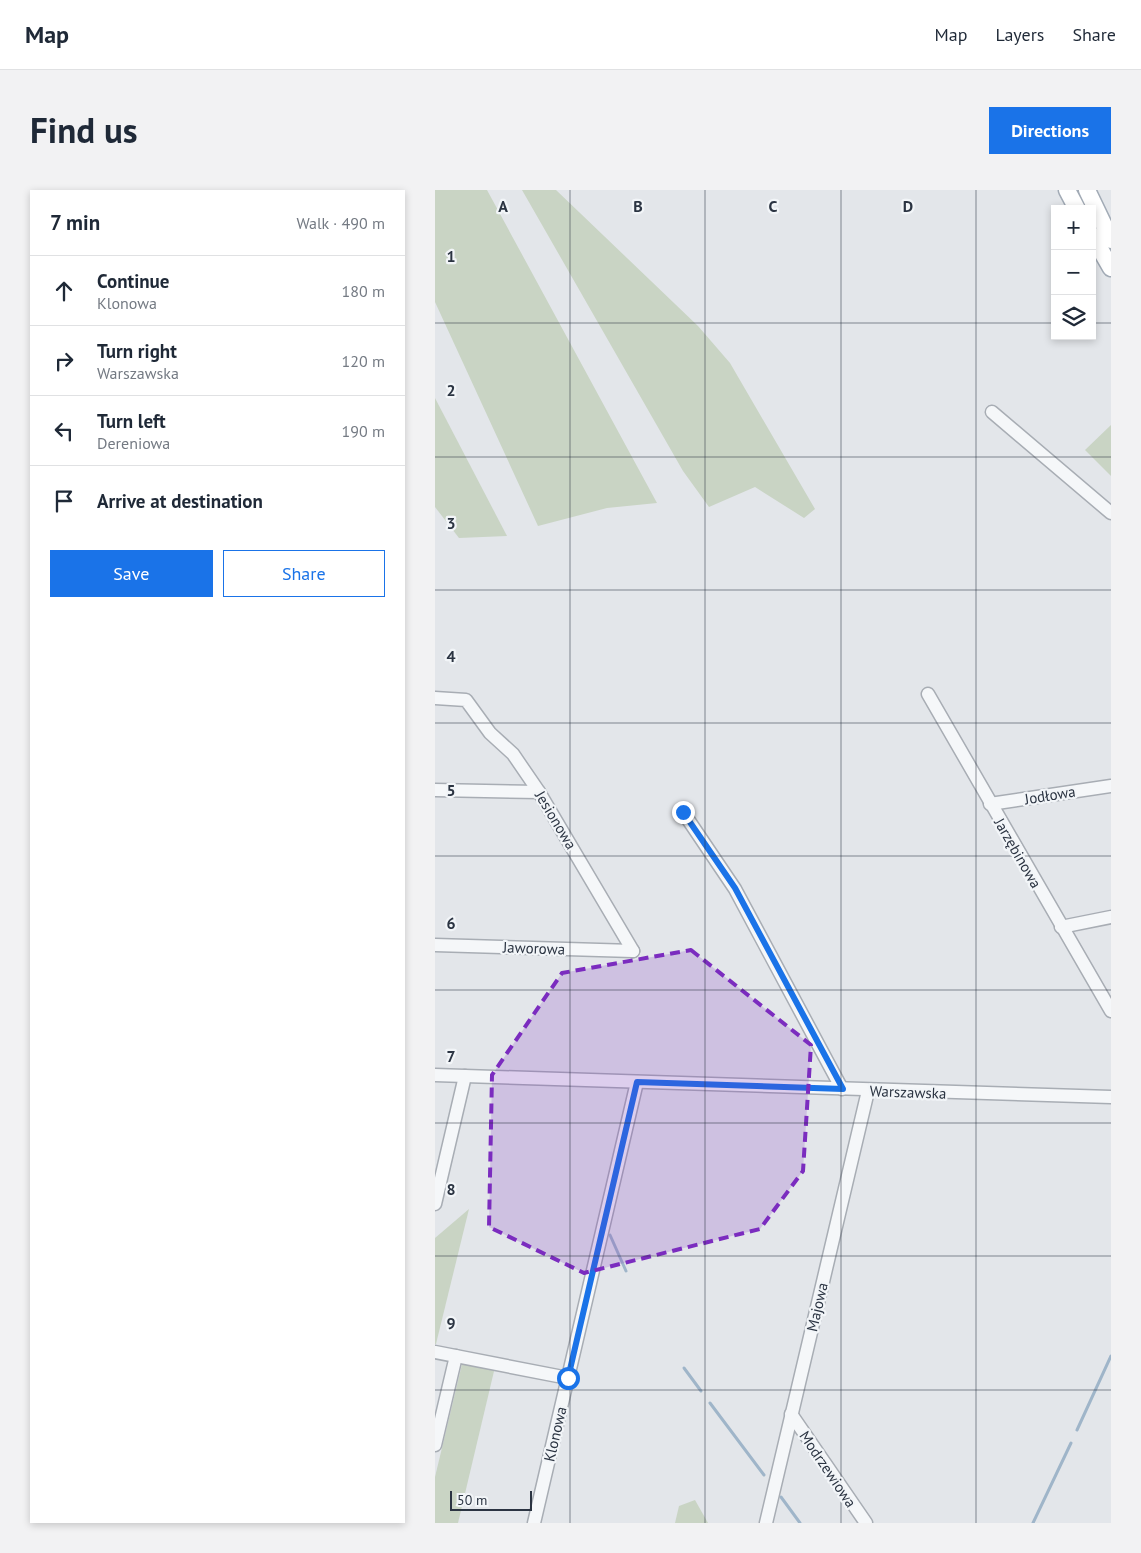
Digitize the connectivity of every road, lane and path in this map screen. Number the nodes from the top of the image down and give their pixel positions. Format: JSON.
{"nodes":[{"id":1,"x":1067,"y":190,"type":"edge"},
{"id":2,"x":1087,"y":190,"type":"edge"},
{"id":3,"x":1075,"y":205,"type":"edge"},
{"id":4,"x":1111,"y":240,"type":"edge"},
{"id":5,"x":1096,"y":242,"type":"edge"},
{"id":6,"x":1111,"y":268,"type":"edge"},
{"id":7,"x":992,"y":412,"type":"dead end"},
{"id":8,"x":1111,"y":513,"type":"edge"},
{"id":9,"x":928,"y":694,"type":"dead end"},
{"id":10,"x":435,"y":698,"type":"edge"},
{"id":11,"x":1111,"y":786,"type":"edge"},
{"id":12,"x":435,"y":790,"type":"edge"},
{"id":13,"x":539,"y":792,"type":"junction"},
{"id":14,"x":990,"y":804,"type":"junction"},
{"id":15,"x":683,"y":812,"type":"dead end"},
{"id":16,"x":1111,"y":917,"type":"edge"},
{"id":17,"x":1061,"y":927,"type":"junction"},
{"id":18,"x":435,"y":945,"type":"edge"},
{"id":19,"x":633,"y":951,"type":"joint"},
{"id":20,"x":1111,"y":1011,"type":"edge"},
{"id":21,"x":435,"y":1075,"type":"edge"},
{"id":22,"x":465,"y":1076,"type":"junction"},
{"id":23,"x":637,"y":1082,"type":"junction"},
{"id":24,"x":843,"y":1089,"type":"junction"},
{"id":25,"x":868,"y":1091,"type":"junction"},
{"id":26,"x":1111,"y":1097,"type":"edge"},
{"id":27,"x":435,"y":1204,"type":"edge"},
{"id":28,"x":435,"y":1352,"type":"edge"},
{"id":29,"x":456,"y":1356,"type":"junction"},
{"id":30,"x":568,"y":1378,"type":"junction"},
{"id":31,"x":791,"y":1414,"type":"junction"},
{"id":32,"x":435,"y":1445,"type":"edge"},
{"id":33,"x":534,"y":1523,"type":"edge"},
{"id":34,"x":766,"y":1523,"type":"edge"},
{"id":35,"x":866,"y":1523,"type":"edge"}],
"edges":[{"from":1,"to":3,"type":"main road"},
{"from":2,"to":4,"type":"main road"},
{"from":5,"to":6,"type":"main road"},
{"from":7,"to":8,"type":"street"},
{"from":9,"to":14,"type":"street","name":"Jarzębinowa"},
{"from":10,"to":13,"type":"street","name":"Jesionowa"},
{"from":11,"to":14,"type":"street","name":"Jodłowa"},
{"from":12,"to":13,"type":"street"},
{"from":13,"to":19,"type":"street","name":"Jesionowa"},
{"from":14,"to":17,"type":"street","name":"Jarzębinowa"},
{"from":15,"to":24,"type":"street"},
{"from":16,"to":17,"type":"street"},
{"from":17,"to":20,"type":"street","name":"Jarzębinowa"},
{"from":18,"to":19,"type":"street","name":"Jaworowa"},
{"from":21,"to":22,"type":"street","name":"Warszawska"},
{"from":22,"to":23,"type":"street","name":"Warszawska"},
{"from":22,"to":27,"type":"street"},
{"from":23,"to":24,"type":"street","name":"Warszawska"},
{"from":23,"to":30,"type":"street","name":"Klonowa"},
{"from":24,"to":25,"type":"street","name":"Warszawska"},
{"from":25,"to":26,"type":"street","name":"Warszawska"},
{"from":25,"to":31,"type":"street","name":"Majowa"},
{"from":28,"to":29,"type":"street"},
{"from":29,"to":30,"type":"street"},
{"from":29,"to":32,"type":"street"},
{"from":30,"to":33,"type":"street","name":"Klonowa"},
{"from":31,"to":34,"type":"street","name":"Majowa"},
{"from":31,"to":35,"type":"street","name":"Modrzewiowa"}]}
